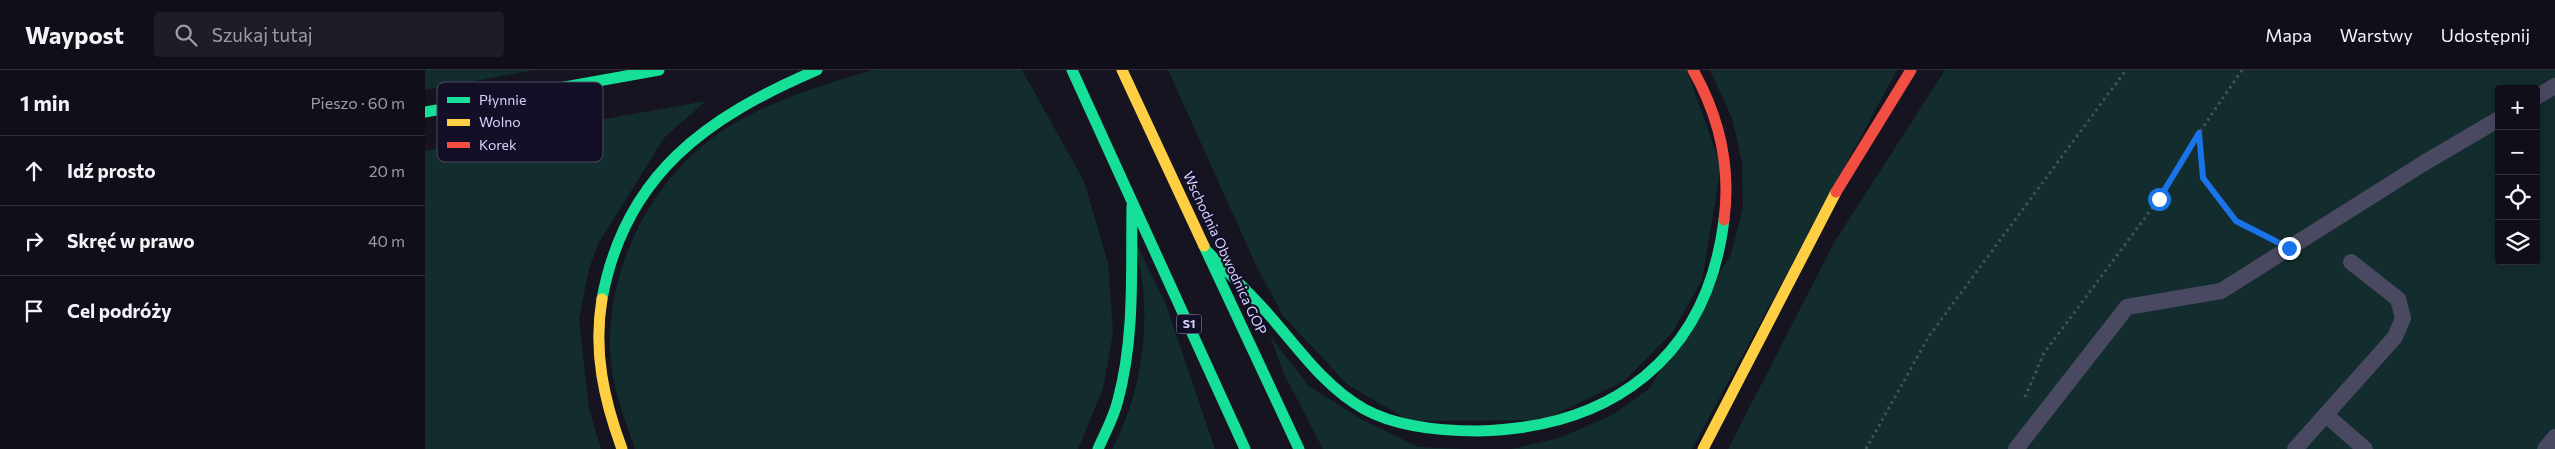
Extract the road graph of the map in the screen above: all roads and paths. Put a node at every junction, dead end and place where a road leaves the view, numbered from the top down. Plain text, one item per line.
1 (659, 70) edge
2 (817, 70) edge
3 (1072, 70) edge
4 (1122, 70) edge
5 (1693, 70) edge
6 (1911, 70) edge
7 (2126, 70) edge
8 (2242, 70) edge
9 (592, 82) edge
10 (2555, 86) edge
11 (2540, 95) edge
12 (2495, 121) edge
13 (2199, 133) junction
14 (1132, 200) junction
15 (2289, 248) junction
16 (1207, 251) junction
17 (2351, 262) dead end
18 (2021, 404) dead end
19 (2326, 415) junction
20 (2555, 437) edge
21 (622, 449) edge
22 (1098, 449) edge
23 (1245, 449) edge
24 (1299, 449) edge
25 (1703, 449) edge
26 (1866, 449) edge
27 (2016, 449) edge
28 (2295, 449) edge
29 (2365, 449) edge
30 (2545, 449) edge

1 - 9 highway
2 - 21 highway
3 - 14 highway, S1
4 - 16 highway, Wschodnia Obwodnica GOP
5 - 16 highway
6 - 25 highway
7 - 26 path
8 - 13 path
10 - 11 lane
12 - 15 lane
13 - 15 path
13 - 18 path
14 - 22 highway
14 - 23 highway, S1
15 - 27 lane
16 - 24 highway, Wschodnia Obwodnica GOP
17 - 19 lane
19 - 28 lane
19 - 29 lane
20 - 30 lane

